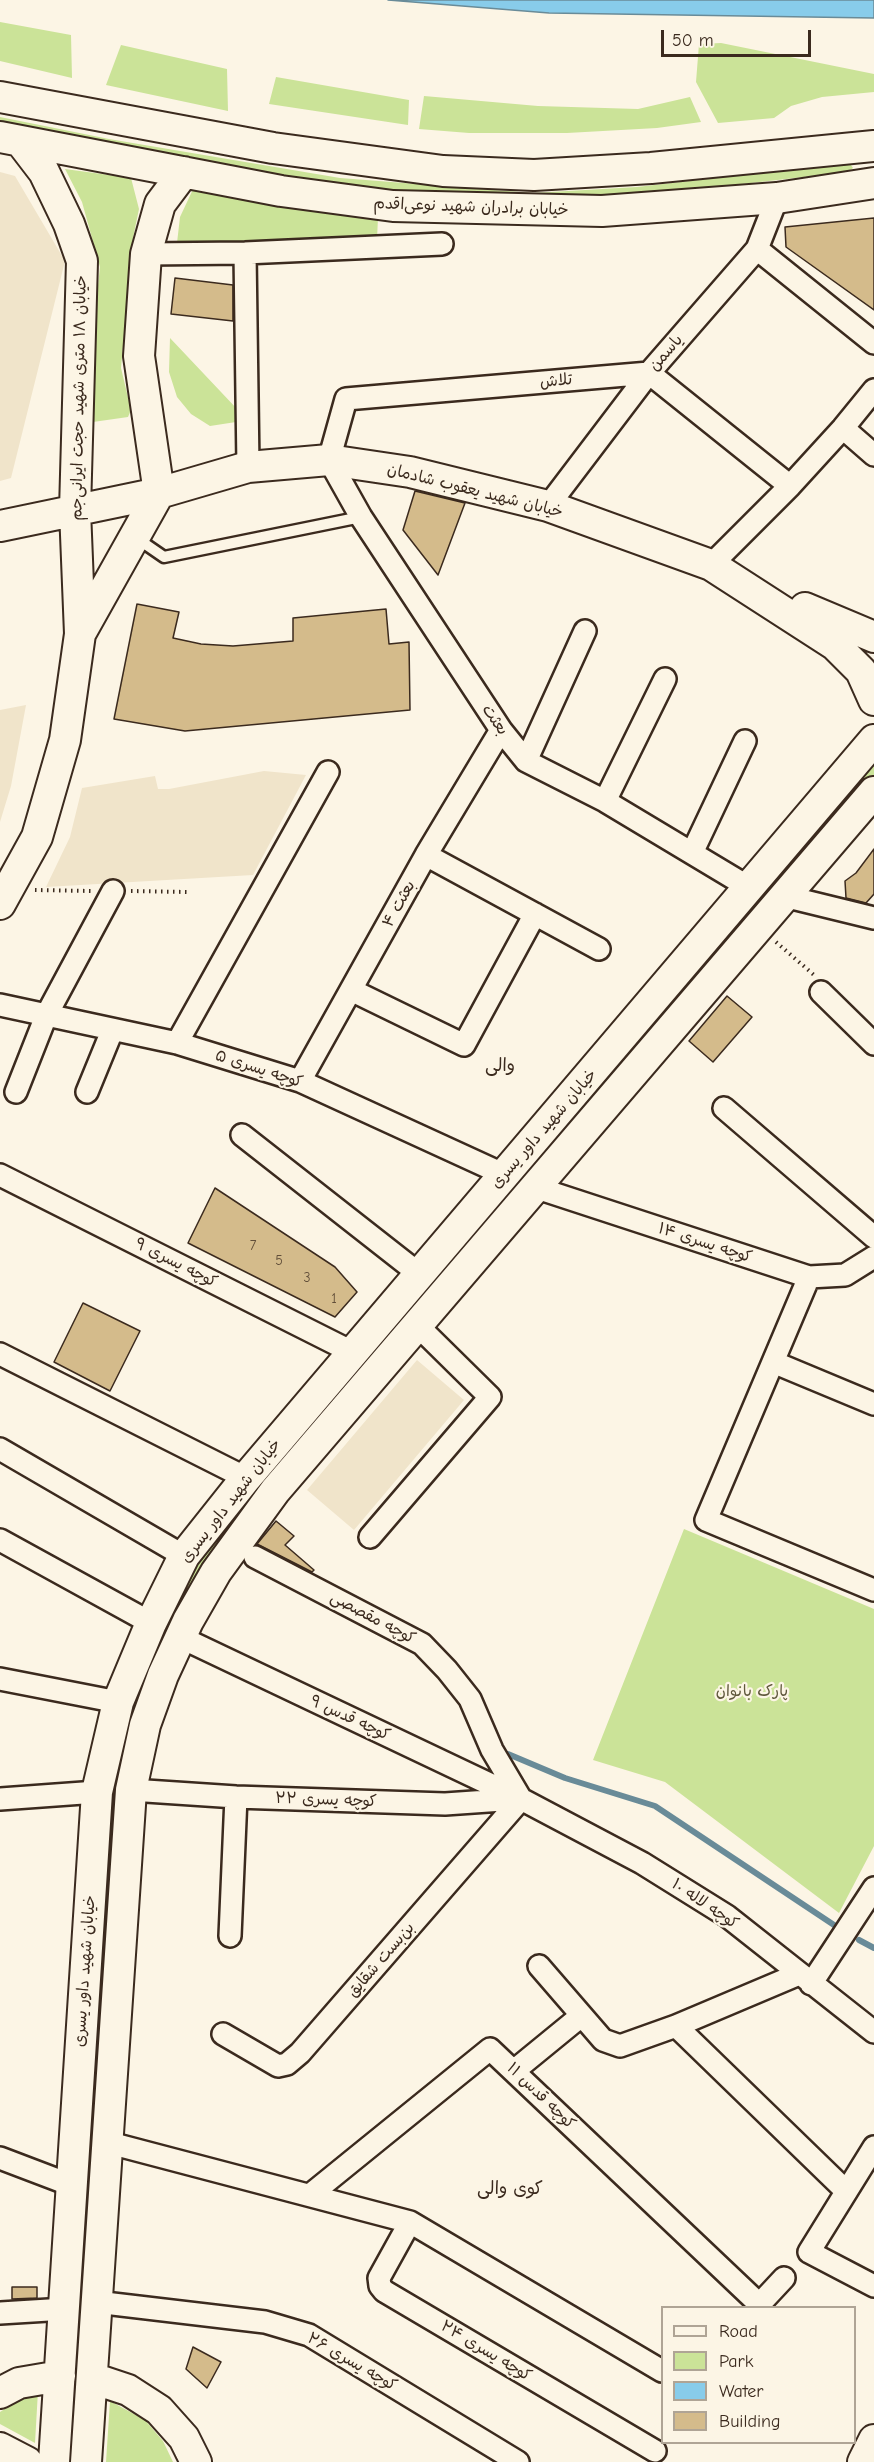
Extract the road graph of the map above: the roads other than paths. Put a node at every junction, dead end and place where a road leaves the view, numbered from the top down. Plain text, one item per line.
1 (0, 97) edge
2 (10, 140) edge
3 (871, 146) edge
4 (183, 172) junction
5 (873, 183) edge
6 (777, 198) junction
7 (442, 244) dead end
8 (757, 249) junction
9 (245, 253) junction
10 (146, 254) junction
11 (874, 343) edge
12 (649, 373) junction
13 (874, 390) edge
14 (843, 428) junction
15 (874, 455) edge
16 (329, 460) junction
17 (248, 467) junction
18 (790, 486) junction
19 (159, 493) junction
20 (548, 506) junction
21 (75, 510) junction
22 (361, 516) junction
23 (0, 526) edge
24 (135, 536) junction
25 (721, 571) junction
26 (585, 632) dead end
27 (80, 634) junction
28 (874, 637) edge
29 (665, 679) dead end
30 (874, 700) edge
31 (501, 730) junction
32 (874, 740) edge
33 (745, 741) dead end
34 (526, 761) junction
35 (328, 772) dead end
36 (874, 794) edge
37 (605, 801) junction
38 (692, 854) junction
39 (426, 855) junction
40 (750, 888) junction
41 (113, 891) dead end
42 (784, 896) junction
43 (0, 904) edge
44 (535, 914) junction
45 (874, 918) edge
46 (599, 949) dead end
47 (351, 990) junction
48 (821, 992) road end
49 (0, 1005) edge
50 (46, 1016) junction
51 (112, 1031) junction
52 (177, 1043) junction
53 (874, 1044) edge
54 (300, 1081) junction
55 (16, 1092) dead end
56 (87, 1092) dead end
57 (724, 1108) dead end
58 (242, 1135) dead end
59 (0, 1175) edge
60 (505, 1175) junction
61 (534, 1187) junction
62 (874, 1237) edge
63 (874, 1257) edge
64 (418, 1273) junction
65 (809, 1276) junction
66 (418, 1326) junction
67 (352, 1352) junction
68 (0, 1354) edge
69 (773, 1362) junction
70 (874, 1404) edge
71 (0, 1449) edge
72 (246, 1478) junction
73 (370, 1537) dead end
74 (0, 1540) edge
75 (184, 1556) junction
76 (255, 1557) dead end
77 (874, 1590) edge
78 (151, 1623) junction
79 (180, 1637) junction
80 (0, 1679) edge
81 (118, 1702) junction
82 (131, 1790) junction
83 (97, 1792) junction
84 (236, 1797) junction
85 (0, 1799) edge
86 (521, 1799) junction
87 (874, 1888) edge
88 (230, 1936) dead end
89 (539, 1966) dead end
90 (805, 1979) junction
91 (581, 2016) junction
92 (676, 2026) junction
93 (874, 2032) edge
94 (224, 2034) dead end
95 (515, 2070) junction
96 (106, 2142) junction
97 (874, 2147) edge
98 (0, 2158) edge
99 (71, 2185) junction
100 (845, 2190) junction
101 (310, 2194) junction
102 (410, 2222) junction
103 (784, 2278) dead end
104 (874, 2286) edge
105 (96, 2302) junction
106 (758, 2306) edge
107 (65, 2309) junction
108 (0, 2313) edge
109 (661, 2370) edge
110 (60, 2376) junction
111 (92, 2378) junction
112 (0, 2393) edge
113 (0, 2448) edge
114 (655, 2450) edge
115 (27, 2462) edge
116 (54, 2462) edge
117 (86, 2462) edge
118 (196, 2462) edge
119 (518, 2462) edge

1 - 3 main road, خیابان برادران شهید نوعی‌اقدم
2 - 4 main road, خیابان برادران شهید نوعی‌اقدم
2 - 21 main road, خیابان ۱۸ متری شهید حجت ایرانی‌جم
3 - 5 main road
4 - 6 main road, خیابان برادران شهید نوعی‌اقدم
4 - 10 main road
5 - 6 main road, خیابان برادران شهید نوعی‌اقدم
6 - 8 street, یاسمن
7 - 9 street
8 - 11 street
8 - 12 street, یاسمن
9 - 10 street
9 - 17 street
10 - 19 main road
12 - 16 street, تلاش
12 - 18 street
12 - 20 street, یاسمن
13 - 14 street
14 - 15 street
14 - 18 street
16 - 17 main road, خیابان شهید یعقوب شادمان
16 - 20 main road, خیابان شهید یعقوب شادمان
16 - 22 street, بعثت
17 - 19 main road, خیابان شهید یعقوب شادمان
18 - 25 street
19 - 21 main road, خیابان شهید یعقوب شادمان
19 - 24 main road, خیابان ۱۸ متری شهید حجت ایرانی‌جم
20 - 25 main road, خیابان شهید یعقوب شادمان
21 - 23 main road, خیابان شهید یعقوب شادمان
21 - 27 main road, خیابان ۱۸ متری شهید حجت ایرانی‌جم
22 - 24 lane
22 - 31 street, بعثت
24 - 27 main road, خیابان ۱۸ متری شهید حجت ایرانی‌جم
25 - 28 main road, خیابان شهید یعقوب شادمان
25 - 30 main road, خیابان شهید یعقوب شادمان
26 - 34 street
27 - 43 main road, خیابان ۱۸ متری شهید حجت ایرانی‌جم
29 - 37 street
31 - 34 street, بعثت
31 - 39 street, بعثت ۴
32 - 40 main road, خیابان شهید داور یسری
33 - 38 street
34 - 37 street, بعثت
35 - 52 street
36 - 42 main road, خیابان شهید داور یسری
37 - 38 street, بعثت
38 - 40 street, بعثت
39 - 44 street
39 - 47 street, بعثت ۴
40 - 60 main road, خیابان شهید داور یسری
41 - 50 street
42 - 45 street
42 - 61 main road, خیابان شهید داور یسری
44 - 46 street
44 - 47 street
47 - 54 street, بعثت ۴
48 - 53 street
49 - 50 street, کوچه یسری ۵
50 - 51 street, کوچه یسری ۵
50 - 55 street
51 - 52 street, کوچه یسری ۵
51 - 56 street
52 - 54 street, کوچه یسری ۵
54 - 60 street, کوچه یسری ۵
57 - 62 street
58 - 64 street
59 - 67 street, کوچه یسری ۹
60 - 61 main road
60 - 64 main road, خیابان شهید داور یسری
61 - 65 street, کوچه یسری ۱۴
61 - 66 main road, خیابان شهید داور یسری
63 - 65 street, کوچه یسری ۱۴
64 - 67 main road, خیابان شهید داور یسری
65 - 69 street
66 - 73 street
66 - 79 main road, خیابان شهید داور یسری
67 - 72 main road, خیابان شهید داور یسری
68 - 72 street
69 - 70 street
69 - 77 street
71 - 75 street
72 - 75 main road, خیابان شهید داور یسری
74 - 78 street
75 - 78 main road, خیابان شهید داور یسری
76 - 86 street, کوچه مقصصی
78 - 79 main road
78 - 81 main road, خیابان شهید داور یسری
79 - 82 main road, خیابان شهید داور یسری
79 - 86 street, کوچه قدس ۹
80 - 81 street
81 - 83 main road, خیابان شهید داور یسری
82 - 84 street, کوچه یسری ۲۲
82 - 96 main road, خیابان شهید داور یسری
83 - 85 street
83 - 99 main road, خیابان شهید داور یسری
84 - 86 street, کوچه یسری ۲۲
84 - 88 street
86 - 90 street, کوچه لاله ۱۰
86 - 94 street, بن‌بست شقایق
87 - 90 street
89 - 91 street
90 - 92 street
90 - 93 street, کوچه لاله ۱۰
91 - 92 street
91 - 95 street
92 - 100 street
95 - 101 street, کوچه قدس ۱۱
95 - 106 street, کوچه قدس ۱۱
96 - 101 street
96 - 105 main road, خیابان شهید داور یسری
97 - 100 street
98 - 99 street
99 - 107 main road, خیابان شهید داور یسری
100 - 104 street
101 - 102 street
102 - 109 street
102 - 114 street, کوچه یسری ۲۴
103 - 106 street
105 - 111 main road, خیابان شهید داور یسری
105 - 119 street, کوچه یسری ۲۶
107 - 108 street
107 - 110 main road, خیابان شهید داور یسری
110 - 112 main road
110 - 116 main road, خیابان شهید داور یسری
111 - 117 main road, خیابان شهید داور یسری
111 - 118 main road
113 - 115 main road

